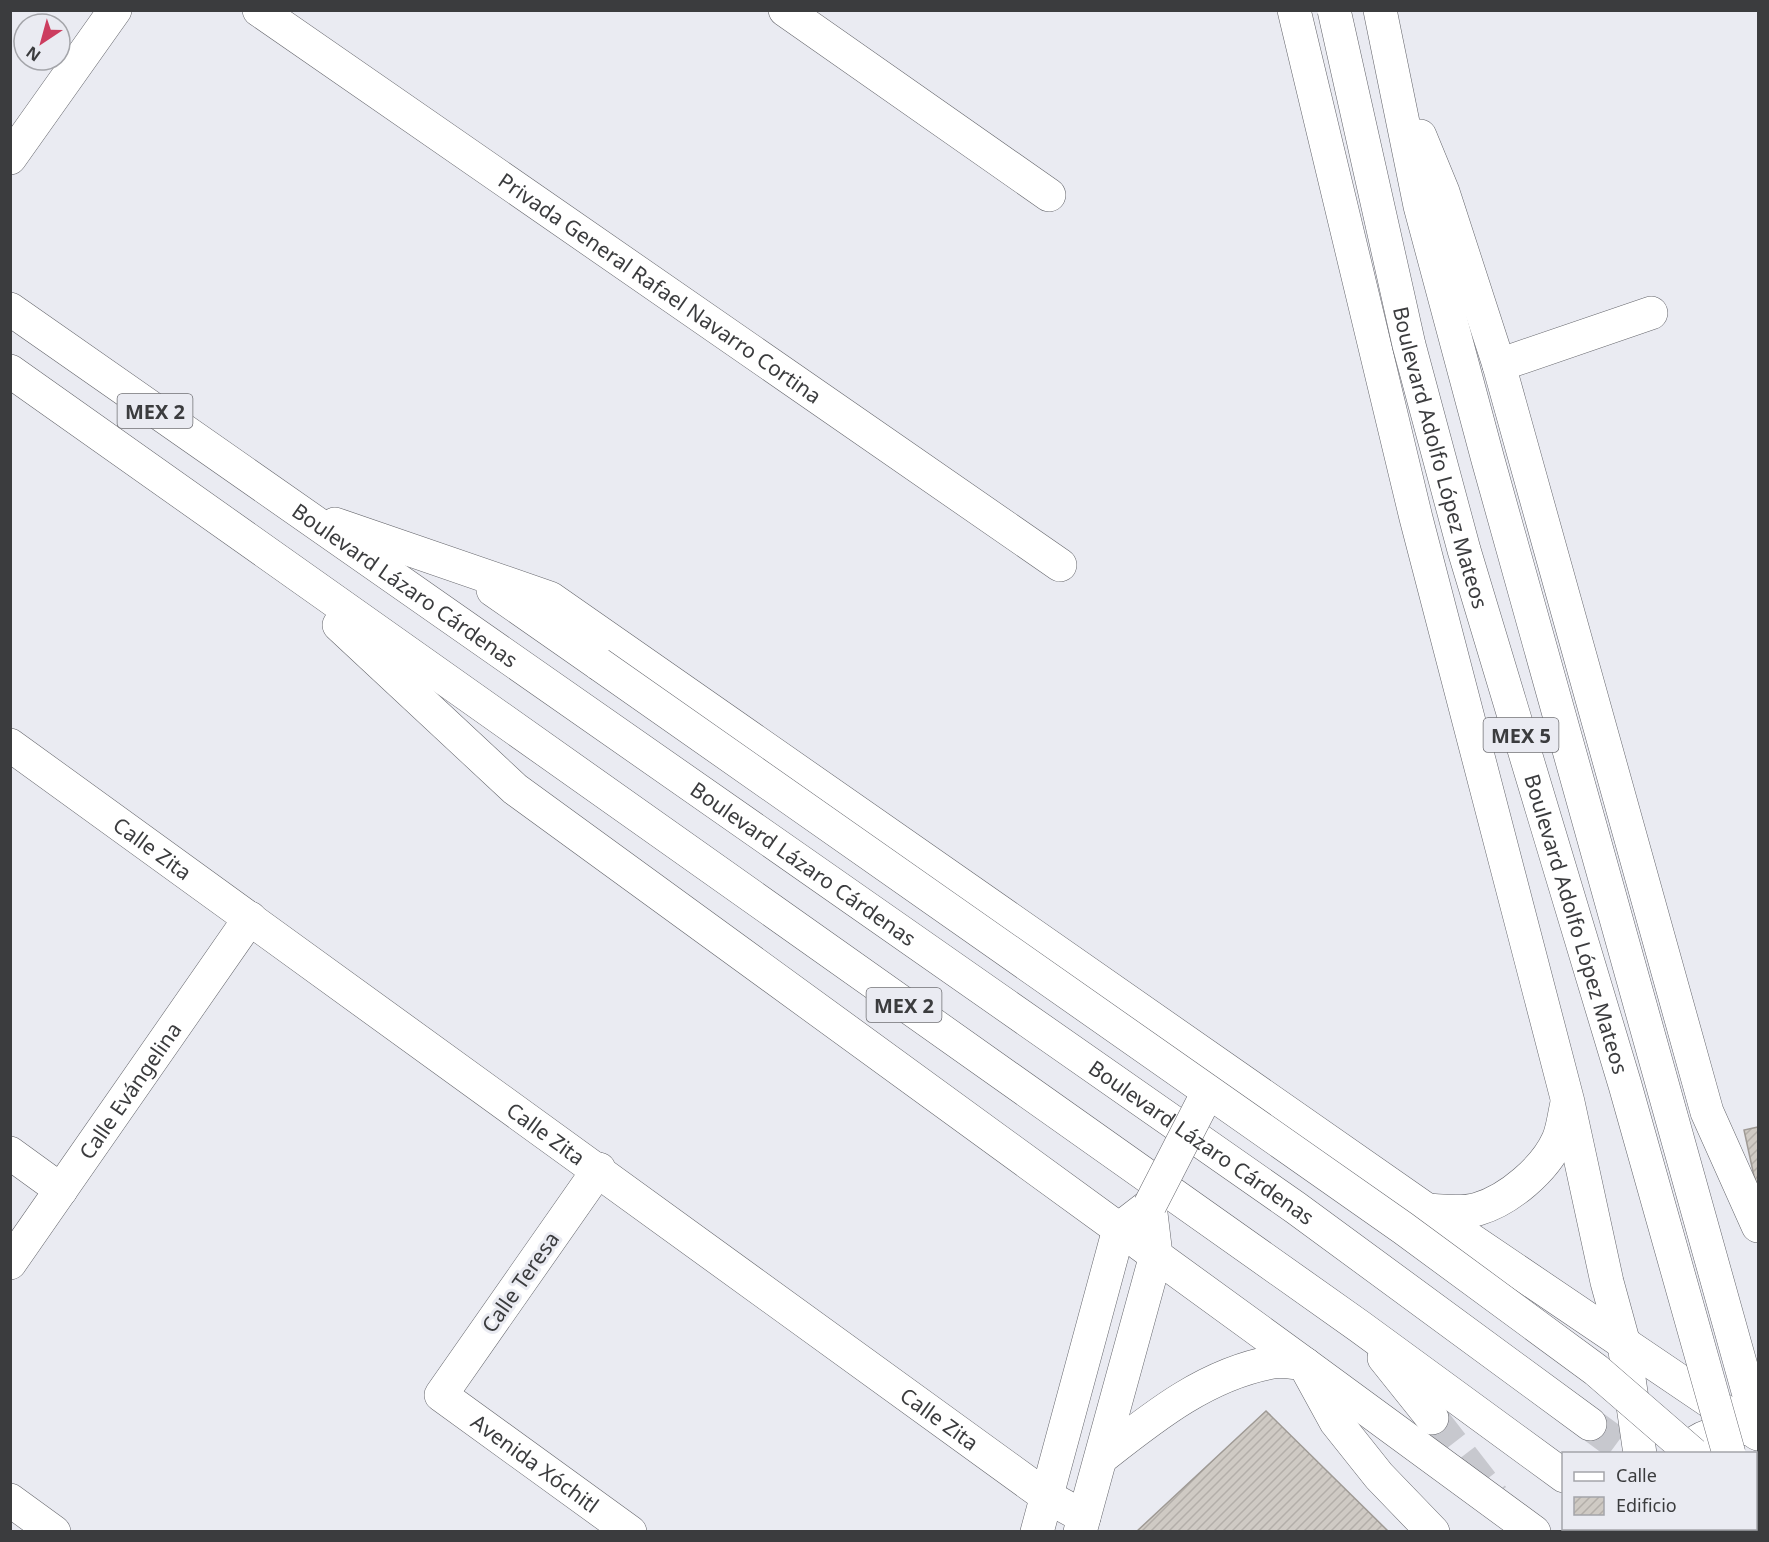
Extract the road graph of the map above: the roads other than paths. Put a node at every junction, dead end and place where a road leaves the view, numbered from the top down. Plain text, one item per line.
1 (115, 10) edge
2 (259, 10) edge
3 (785, 10) edge
4 (1294, 10) edge
5 (1334, 10) edge
6 (1380, 10) edge
7 (1391, 74) junction
8 (10, 158) edge
9 (1049, 195) dead end
10 (10, 309) edge
11 (1651, 313) dead end
12 (1499, 365) junction
13 (10, 371) edge
14 (299, 512) junction
15 (243, 536) junction
16 (1060, 565) dead end
17 (464, 570) junction
18 (10, 745) edge
19 (250, 918) junction
20 (1215, 1079) junction
21 (1568, 1102) junction
22 (10, 1153) edge
23 (599, 1170) junction
24 (61, 1190) junction
25 (1150, 1205) junction
26 (1427, 1210) junction
27 (1758, 1226) edge
28 (1119, 1229) junction
29 (1156, 1255) junction
30 (10, 1263) edge
31 (1359, 1326) junction
32 (1624, 1344) junction
33 (1305, 1364) junction
34 (441, 1395) joint
35 (1432, 1418) tunnel mouth
36 (1590, 1424) tunnel mouth
37 (1748, 1436) edge
38 (1640, 1452) edge
39 (1684, 1452) edge
40 (1691, 1452) edge
41 (1101, 1458) junction
42 (1562, 1475) edge
43 (1046, 1496) junction
44 (10, 1500) edge
45 (1082, 1524) edge
46 (54, 1532) edge
47 (630, 1532) edge
48 (1037, 1532) edge
49 (1433, 1532) edge
50 (1534, 1532) edge

1 - 8 main road
2 - 16 main road, Privada General Rafael Navarro Cortina
3 - 9 main road
4 - 21 main road
5 - 37 main road, Boulevard Adolfo López Mateos / MEX 5, bridge
6 - 7 main road, Boulevard Adolfo López Mateos / MEX 5
7 - 12 main road
7 - 37 main road, Boulevard Adolfo López Mateos / MEX 5
10 - 14 main road, Boulevard Lázaro Cárdenas / MEX 2
11 - 12 main road
12 - 27 main road
13 - 15 main road, MEX 2
14 - 17 main road
14 - 36 main road, Boulevard Lázaro Cárdenas / MEX 2
15 - 28 main road
15 - 31 main road, MEX 2
17 - 20 main road
17 - 40 main road, bridge
18 - 19 main road, Calle Zita
19 - 23 main road, Calle Zita
19 - 24 main road, Calle Evángelina
20 - 25 main road, bridge
20 - 26 main road
21 - 26 main road
21 - 32 main road
22 - 24 main road
23 - 34 main road, Calle Teresa
23 - 43 main road, Calle Zita
24 - 30 main road, Calle Evángelina
25 - 28 main road
25 - 29 main road
26 - 32 main road
28 - 29 main road
28 - 43 main road
29 - 33 main road
29 - 41 main road
31 - 35 main road
31 - 42 main road, MEX 2
32 - 37 main road
32 - 38 main road
33 - 41 main road
33 - 49 main road
33 - 50 main road
34 - 47 main road, Avenida Xóchitl
37 - 39 main road
41 - 45 main road
43 - 45 main road, Calle Zita
43 - 48 main road
44 - 46 main road

